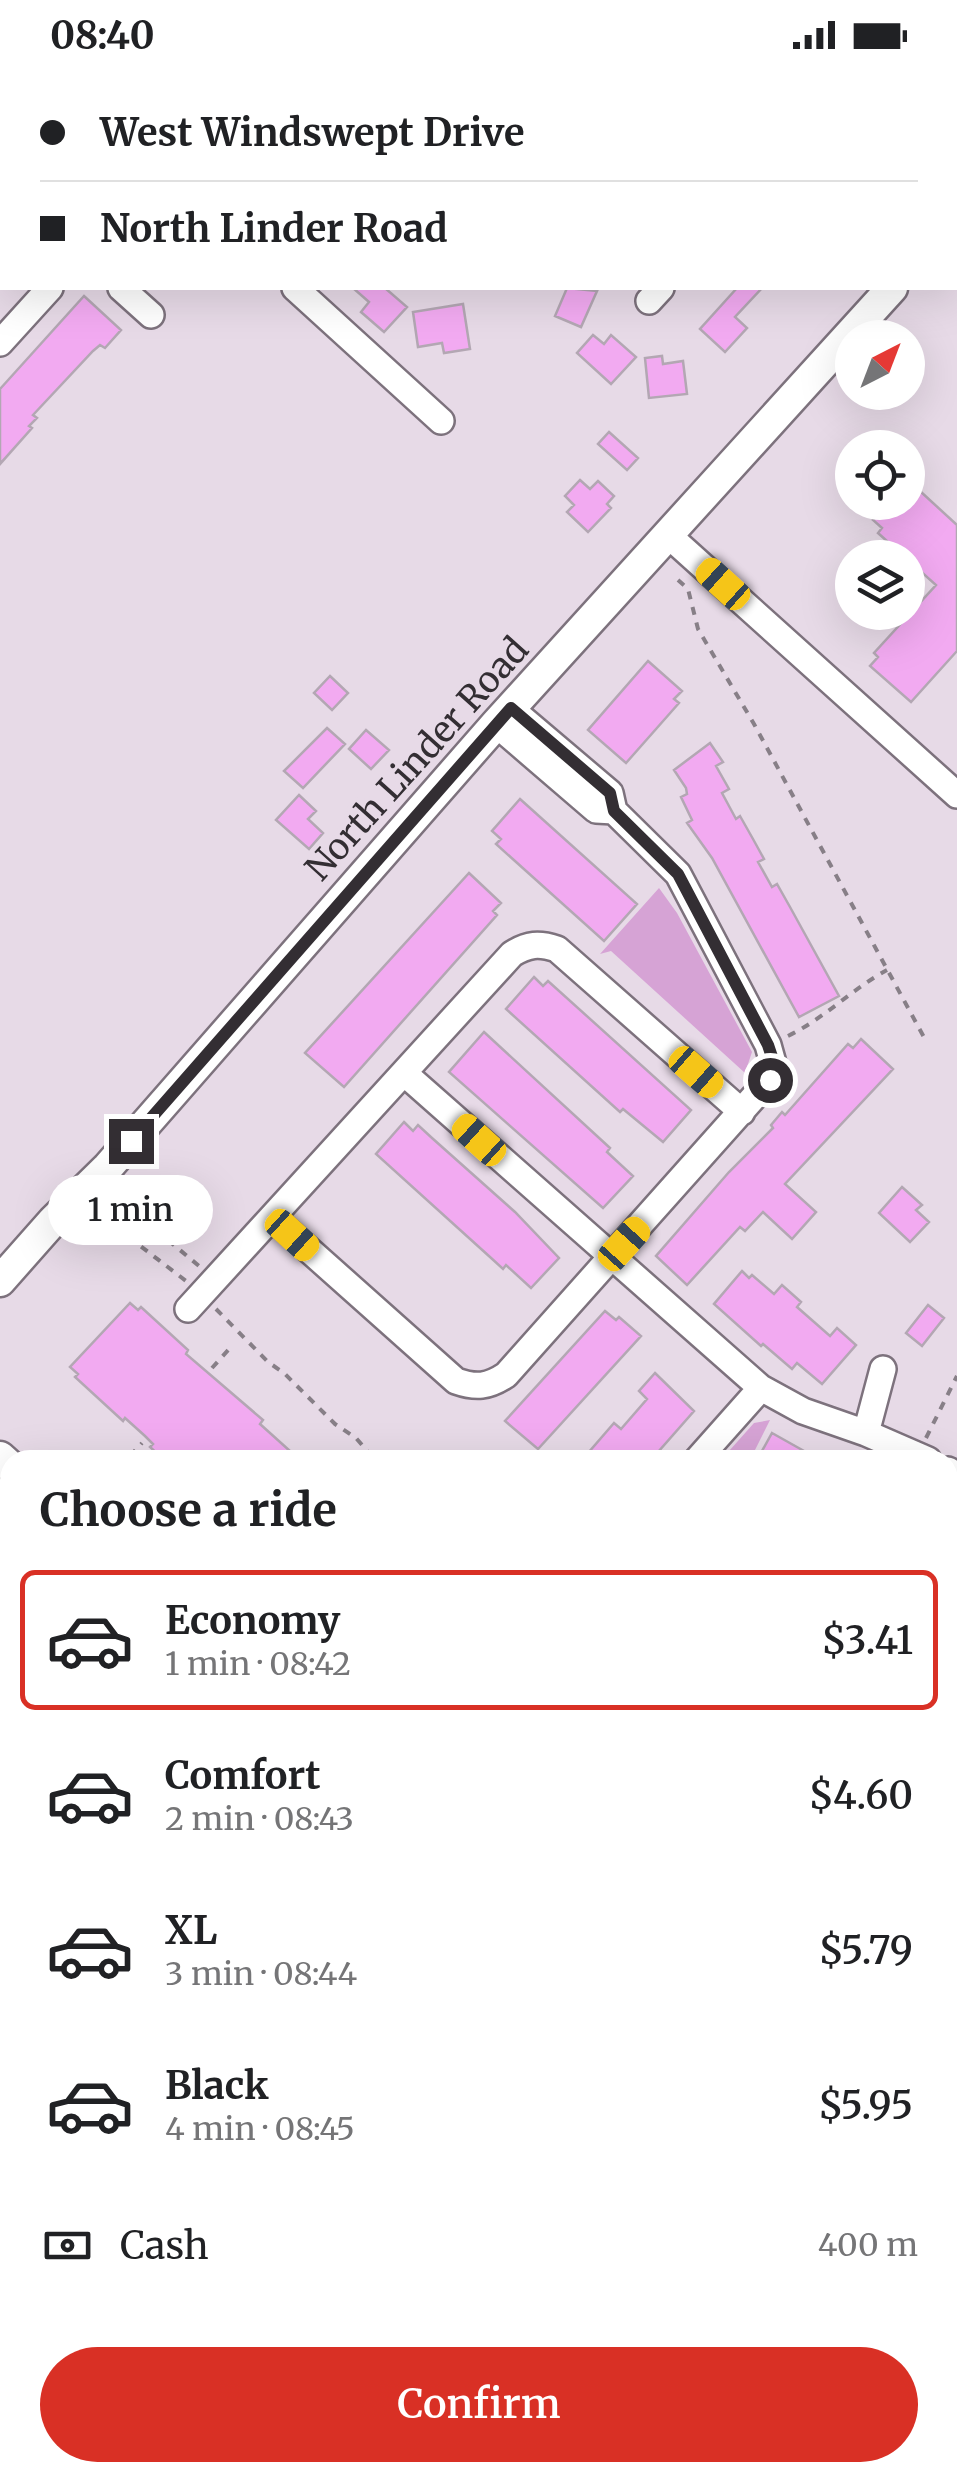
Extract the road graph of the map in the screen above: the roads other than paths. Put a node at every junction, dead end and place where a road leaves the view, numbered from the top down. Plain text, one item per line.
1 (48, 290) edge
2 (123, 290) edge
3 (296, 290) edge
4 (890, 290) edge
5 (151, 316) dead end
6 (0, 342) edge
7 (441, 421) dead end
8 (668, 536) junction
9 (503, 716) junction
10 (957, 795) edge
11 (404, 1073) junction
12 (742, 1112) junction
13 (272, 1217) junction
14 (611, 1258) junction
15 (0, 1281) edge
16 (188, 1308) dead end
17 (883, 1369) dead end
18 (761, 1388) junction
19 (866, 1432) junction
20 (706, 1450) edge
21 (907, 1450) edge

1 - 6 street
2 - 5 street
3 - 7 street
4 - 8 main road, North Linder Road
8 - 9 main road, North Linder Road
8 - 10 street
9 - 12 street
9 - 15 main road, North Linder Road
11 - 12 street
11 - 13 street
11 - 14 street
12 - 14 street
13 - 14 street
13 - 16 street
14 - 18 street
17 - 19 street
18 - 19 street
18 - 20 street
19 - 21 street

